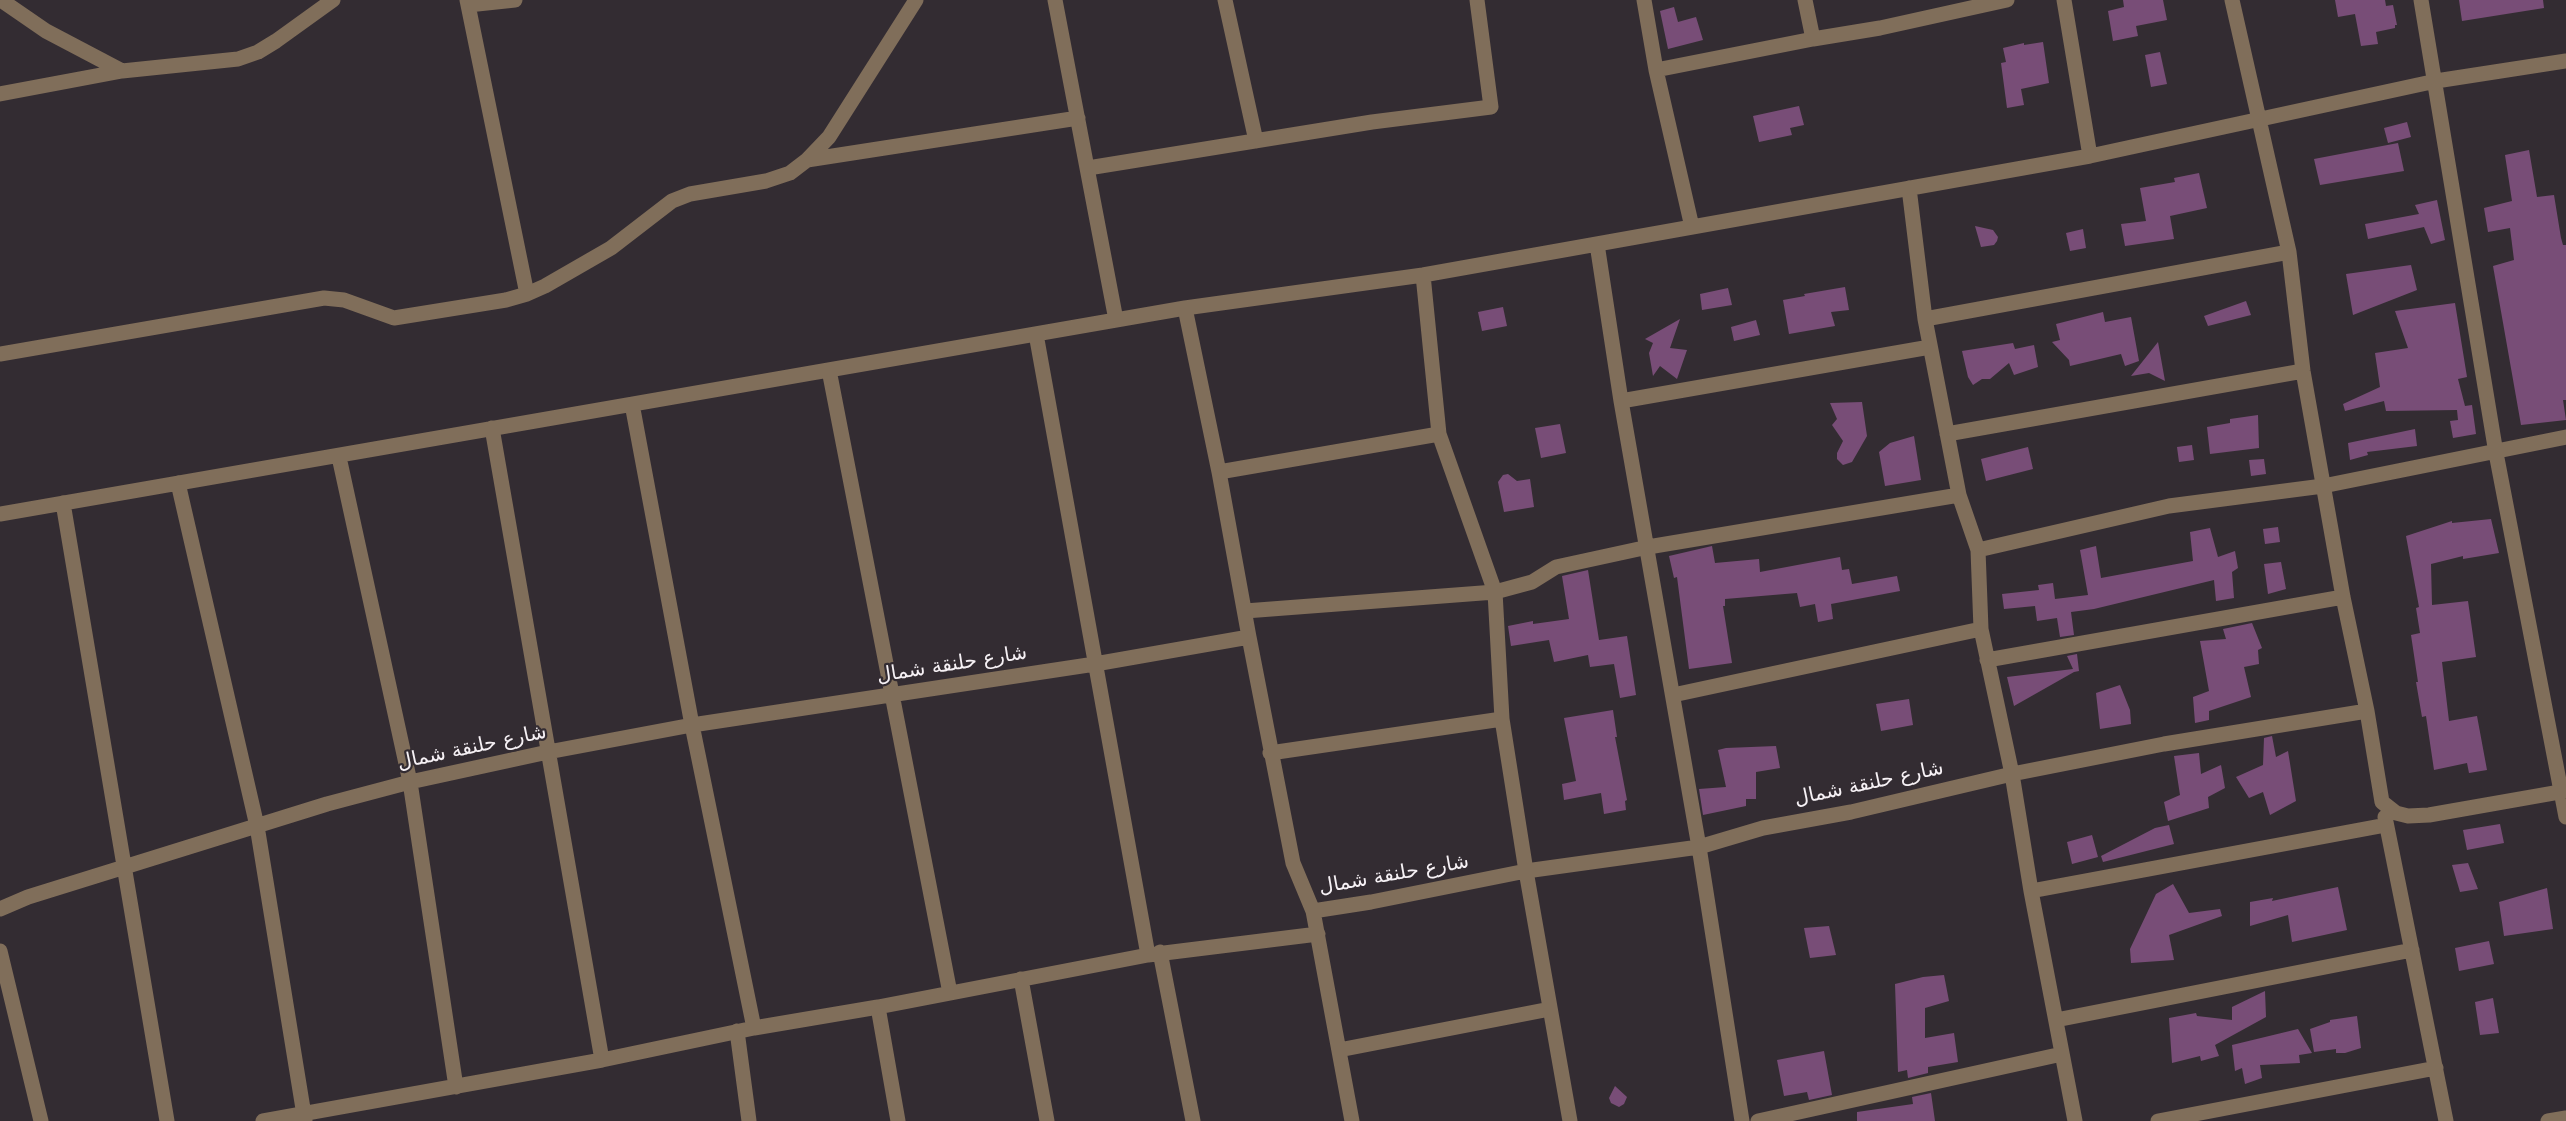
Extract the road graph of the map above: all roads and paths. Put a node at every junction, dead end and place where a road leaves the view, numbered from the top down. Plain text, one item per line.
1 (1, 0) edge
2 (333, 0) edge
3 (515, 0) edge
4 (916, 0) edge
5 (1055, 0) edge
6 (1225, 0) edge
7 (1477, 0) edge
8 (1644, 0) edge
9 (1805, 0) edge
10 (2007, 0) edge
11 (2064, 0) edge
12 (2232, 0) edge
13 (2421, 0) edge
14 (468, 3) edge
15 (1946, 7) edge
16 (1813, 39) junction
17 (2566, 61) edge
18 (1656, 70) junction
19 (122, 71) junction
20 (2436, 81) junction
21 (0, 94) edge
22 (1078, 118) junction
23 (2258, 120) junction
24 (1256, 141) junction
25 (2090, 156) junction
26 (807, 160) junction
27 (1088, 168) junction
28 (1909, 188) junction
29 (1692, 227) junction
30 (1597, 244) junction
31 (2289, 252) junction
32 (1423, 275) junction
33 (527, 294) junction
34 (1185, 308) junction
35 (1925, 319) junction
36 (1116, 320) junction
37 (1036, 334) junction
38 (1930, 347) junction
39 (0, 354) edge
40 (829, 370) junction
41 (2303, 370) junction
42 (1621, 401) junction
43 (632, 404) junction
44 (492, 428) junction
45 (1439, 434) junction
46 (1947, 434) junction
47 (2566, 437) edge
48 (2496, 453) junction
49 (339, 457) junction
50 (1220, 472) junction
51 (178, 483) junction
52 (2323, 486) junction
53 (1959, 495) junction
54 (63, 503) junction
55 (0, 514) edge
56 (1648, 547) junction
57 (1978, 549) junction
58 (1495, 592) junction
59 (2343, 597) junction
60 (1245, 610) junction
61 (1981, 629) junction
62 (1249, 637) junction
63 (1987, 660) junction
64 (1095, 664) junction
65 (1673, 695) junction
66 (892, 696) junction
67 (2367, 711) junction
68 (1502, 719) junction
69 (692, 725) junction
70 (548, 752) junction
71 (1270, 753) junction
72 (2012, 774) junction
73 (410, 782) junction
74 (2563, 791) edge
75 (2382, 802) junction
76 (2566, 817) edge
77 (2386, 825) junction
78 (257, 826) junction
79 (1699, 847) junction
80 (124, 867) junction
81 (1526, 871) junction
82 (2031, 891) junction
83 (0, 909) edge
84 (1313, 911) junction
85 (1318, 934) junction
86 (2412, 950) junction
87 (0, 951) edge
88 (1154, 953) junction
89 (1021, 979) junction
90 (950, 993) junction
91 (878, 1007) junction
92 (1550, 1009) junction
93 (2056, 1020) junction
94 (754, 1028) junction
95 (737, 1031) junction
96 (1339, 1050) junction
97 (2062, 1054) junction
98 (602, 1060) junction
99 (2436, 1068) junction
100 (456, 1087) junction
101 (305, 1117) edge
102 (2566, 1118) edge
103 (41, 1121) edge
104 (167, 1121) edge
105 (263, 1121) edge
106 (749, 1121) edge
107 (898, 1121) edge
108 (1047, 1121) edge
109 (1193, 1121) edge
110 (1352, 1121) edge
111 (1570, 1121) edge
112 (1742, 1121) edge
113 (1758, 1121) edge
114 (2075, 1121) edge
115 (2158, 1121) edge
116 (2446, 1121) edge
117 (2548, 1121) edge

1 - 19 street
2 - 19 street
3 - 14 street
4 - 26 street
5 - 22 street
6 - 24 street
7 - 24 street
8 - 18 street
9 - 16 street
10 - 15 street
11 - 25 street
12 - 23 street
13 - 20 street
14 - 33 street
15 - 16 street
16 - 18 street
17 - 20 street
18 - 29 street
19 - 21 street
20 - 23 street
20 - 48 street
22 - 26 street
22 - 27 street
23 - 25 street
23 - 31 street
24 - 27 street
25 - 28 street
26 - 33 street
27 - 36 street
28 - 29 street
28 - 35 street
29 - 30 street
30 - 32 street
30 - 42 street
31 - 35 street
31 - 41 street
32 - 34 street
32 - 45 street
33 - 39 street
34 - 36 street
34 - 50 street
35 - 38 street
36 - 37 street
37 - 40 street
37 - 64 street
38 - 42 street
38 - 46 street
40 - 43 street
40 - 66 street
41 - 46 street
41 - 52 street
42 - 56 street
43 - 44 street
43 - 69 street
44 - 49 street
44 - 70 street
45 - 50 street
45 - 58 street
46 - 53 street
47 - 48 street
48 - 52 street
48 - 74 street
49 - 51 street
49 - 73 street
50 - 60 street
51 - 54 street
51 - 78 street
52 - 57 street
52 - 59 street
53 - 56 street
53 - 57 street
54 - 55 street
54 - 80 street
56 - 58 street
56 - 65 street
57 - 61 street
58 - 60 street
58 - 68 street
59 - 63 street
59 - 67 street
60 - 62 street
61 - 63 street
61 - 65 street
62 - 64 street, شارع حلنقة شمال
62 - 71 street, شارع حلنقة شمال
63 - 72 street
64 - 66 street, شارع حلنقة شمال
64 - 88 street
65 - 79 street
66 - 69 street, شارع حلنقة شمال
66 - 90 street
67 - 72 street, شارع حلنقة شمال
67 - 75 street
68 - 71 street
68 - 81 street
69 - 70 street, شارع حلنقة شمال
69 - 94 street
70 - 73 street, شارع حلنقة شمال
70 - 98 street
71 - 84 street, شارع حلنقة شمال
72 - 79 street, شارع حلنقة شمال
72 - 82 street
73 - 78 street, شارع حلنقة شمال
73 - 100 street
74 - 75 street
74 - 76 street
75 - 77 street
77 - 82 street
77 - 86 street
78 - 80 street, شارع حلنقة شمال
78 - 101 street
79 - 81 street, شارع حلنقة شمال
79 - 112 street
80 - 83 street, شارع حلنقة شمال
80 - 104 street
81 - 84 street, شارع حلنقة شمال
81 - 92 street
82 - 93 street
84 - 85 street
85 - 88 street
85 - 96 street
86 - 93 street
86 - 99 street
87 - 103 street
88 - 89 street
88 - 109 street
89 - 90 street
89 - 108 street
90 - 91 street
91 - 94 street
91 - 107 street
92 - 96 street
92 - 111 street
93 - 97 street
94 - 95 street
95 - 98 street
95 - 106 street
96 - 110 street
97 - 113 street
97 - 114 street
98 - 100 street
99 - 115 street
99 - 116 street
100 - 101 street
101 - 105 street
102 - 117 street

